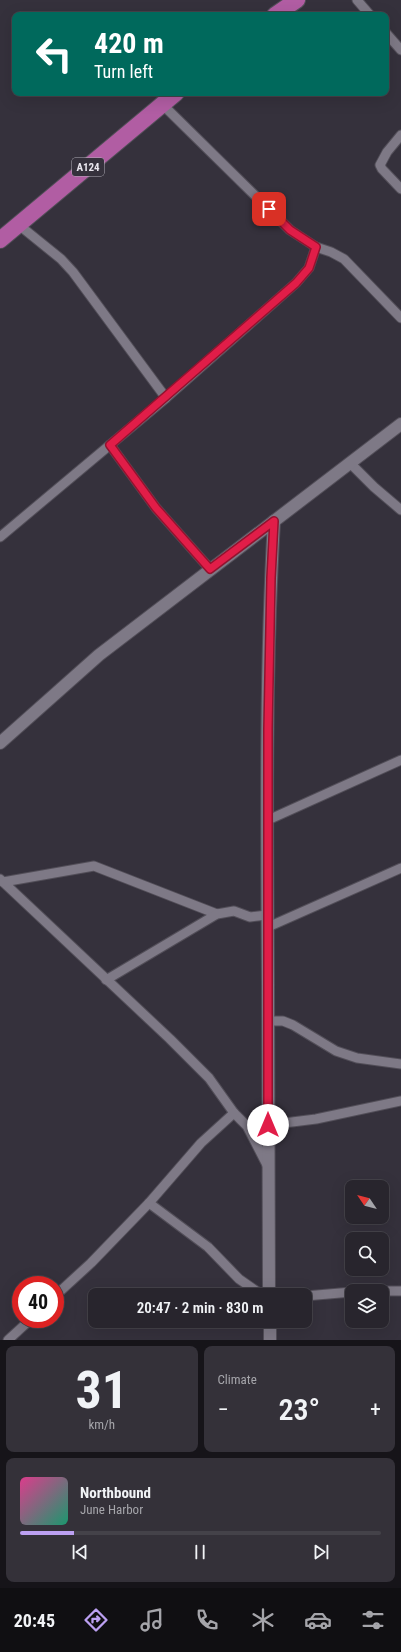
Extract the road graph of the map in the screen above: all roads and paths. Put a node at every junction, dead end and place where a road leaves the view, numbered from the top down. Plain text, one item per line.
1 (297, 0) edge
2 (357, 0) edge
3 (279, 12) edge
4 (367, 12) edge
5 (389, 36) edge
6 (401, 50) edge
7 (173, 96) edge
8 (163, 105) junction
9 (401, 135) edge
10 (401, 189) edge
11 (19, 224) junction
12 (0, 240) edge
13 (316, 247) junction
14 (401, 318) edge
15 (166, 398) junction
16 (401, 424) edge
17 (110, 445) junction
18 (351, 464) junction
19 (401, 510) edge
20 (274, 521) junction
21 (0, 538) edge
22 (210, 569) junction
23 (0, 743) edge
24 (401, 760) edge
25 (268, 820) junction
26 (401, 868) edge
27 (1, 880) edge
28 (217, 914) junction
29 (267, 915) junction
30 (268, 928) junction
31 (106, 980) junction
32 (268, 1021) junction
33 (401, 1064) edge
34 (401, 1101) edge
35 (234, 1113) junction
36 (268, 1125) junction
37 (267, 1165) junction
38 (149, 1203) junction
39 (64, 1288) edge
40 (252, 1288) edge
41 (269, 1288) edge
42 (401, 1291) edge
43 (389, 1292) edge
44 (345, 1293) edge
45 (312, 1295) edge
46 (21, 1328) edge
47 (270, 1328) edge
48 (8, 1340) edge
49 (270, 1340) edge

1 - 3 highway
2 - 4 street
5 - 6 street
7 - 8 highway, A124
8 - 11 highway, A124
8 - 13 street
9 - 10 street
11 - 12 highway, A124
11 - 15 street
13 - 14 street
13 - 15 street
15 - 17 street
16 - 18 street
17 - 21 street
17 - 22 street
18 - 19 street
18 - 20 street
20 - 22 street
20 - 25 street
22 - 23 street
24 - 25 street
25 - 29 street
26 - 30 street
27 - 28 street
27 - 31 street
28 - 29 street
28 - 31 street
29 - 30 street
30 - 32 street
31 - 35 street
32 - 33 street
32 - 36 street
34 - 36 street
35 - 37 street
35 - 38 street
36 - 37 street
37 - 41 street
38 - 39 street
38 - 40 street
42 - 43 street
44 - 45 street
46 - 48 street
47 - 49 street

